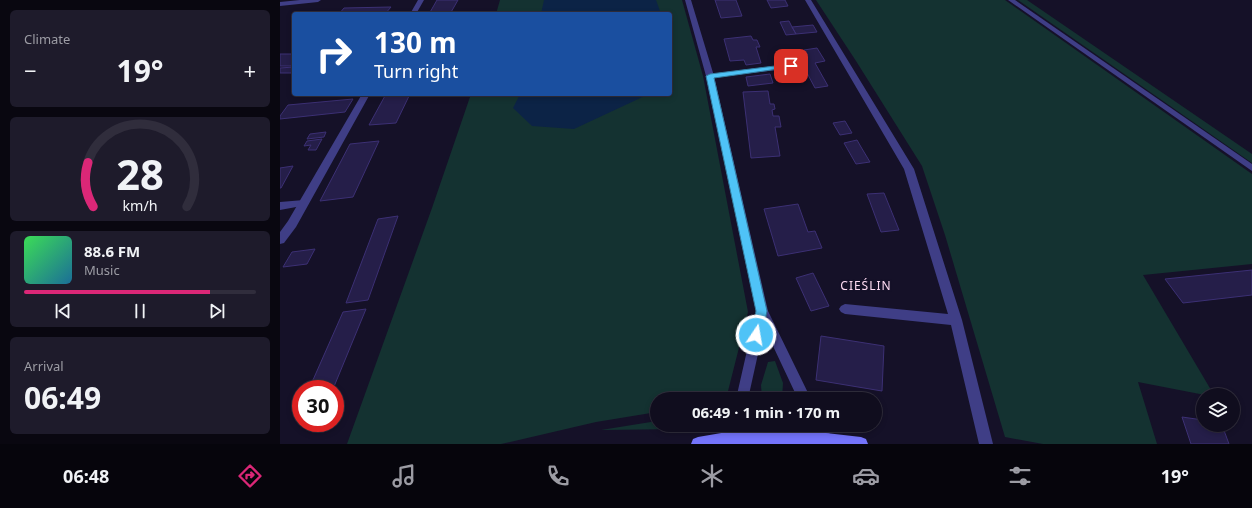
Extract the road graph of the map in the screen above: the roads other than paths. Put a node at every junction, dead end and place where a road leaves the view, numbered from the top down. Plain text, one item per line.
1 (318, 0) edge
2 (421, 0) edge
3 (688, 0) edge
4 (808, 0) edge
5 (1012, 0) edge
6 (280, 4) edge
7 (414, 12) edge
8 (791, 66) dead end
9 (710, 76) junction
10 (365, 96) edge
11 (1252, 168) edge
12 (304, 203) junction
13 (280, 206) edge
14 (280, 240) edge
15 (845, 309) dead end
16 (762, 311) junction
17 (956, 320) junction
18 (744, 392) edge
19 (802, 392) edge
20 (735, 432) edge
21 (822, 432) edge
22 (734, 438) junction
23 (826, 440) junction
24 (698, 444) edge
25 (861, 444) edge
26 (986, 444) edge

1 - 6 street
2 - 7 street
3 - 9 street
4 - 17 street
5 - 11 street
8 - 9 street
9 - 16 street
10 - 12 street
12 - 13 street
12 - 14 street
15 - 17 street
16 - 18 street
16 - 19 street
17 - 26 street
20 - 22 street
21 - 23 street
22 - 23 main road
22 - 24 main road
23 - 25 main road

